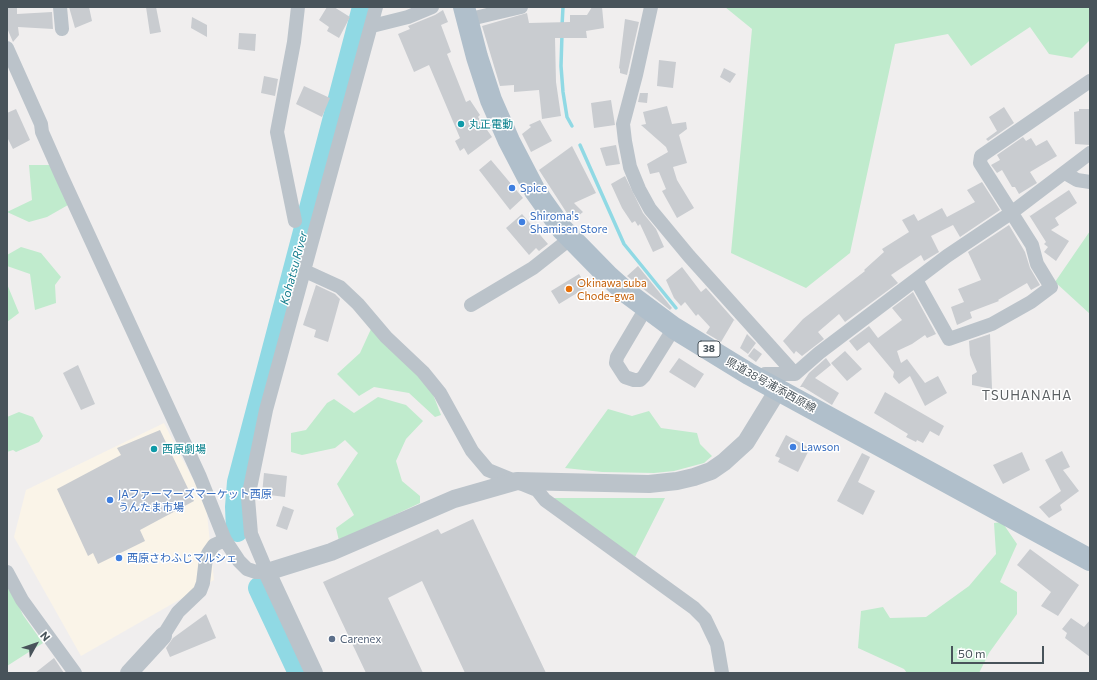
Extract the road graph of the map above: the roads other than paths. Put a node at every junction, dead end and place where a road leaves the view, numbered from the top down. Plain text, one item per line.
1 (60, 7) edge
2 (298, 7) edge
3 (376, 7) edge
4 (432, 7) edge
5 (651, 7) edge
6 (514, 8) edge
7 (465, 13) edge
8 (372, 26) junction
9 (62, 29) dead end
10 (7, 48) edge
11 (11, 68) edge
12 (1087, 89) edge
13 (1090, 153) edge
14 (1065, 173) junction
15 (1090, 182) edge
16 (1011, 213) junction
17 (295, 221) dead end
18 (571, 238) junction
19 (305, 271) junction
20 (916, 280) junction
21 (471, 305) dead end
22 (646, 308) junction
23 (674, 328) junction
24 (795, 374) junction
25 (778, 390) junction
26 (517, 481) junction
27 (225, 507) dead end
28 (218, 520) junction
29 (225, 540) junction
30 (1090, 560) edge
31 (7, 572) edge
32 (267, 572) junction
33 (162, 636) joint
34 (74, 673) edge
35 (129, 673) edge
36 (314, 673) edge
37 (722, 673) edge

1 - 9 street
2 - 17 street
3 - 8 street
4 - 8 street
5 - 24 street
6 - 7 street
7 - 18 main road, 県道38号浦添西原線 / 38
8 - 19 street
10 - 11 street
11 - 28 street
12 - 16 street
13 - 14 street
14 - 15 street
14 - 16 street
16 - 20 street
16 - 20 street
18 - 21 street
18 - 22 main road, 県道38号浦添西原線 / 38
19 - 26 street
19 - 32 street
20 - 24 street
22 - 23 main road, 県道38号浦添西原線 / 38
22 - 23 street
23 - 25 main road, 県道38号浦添西原線 / 38
24 - 25 street
25 - 26 street
25 - 30 main road, 県道38号浦添西原線 / 38
26 - 32 street
26 - 37 street
27 - 28 street
28 - 29 street
29 - 32 street
29 - 33 street
31 - 34 street
32 - 36 street
33 - 35 street

